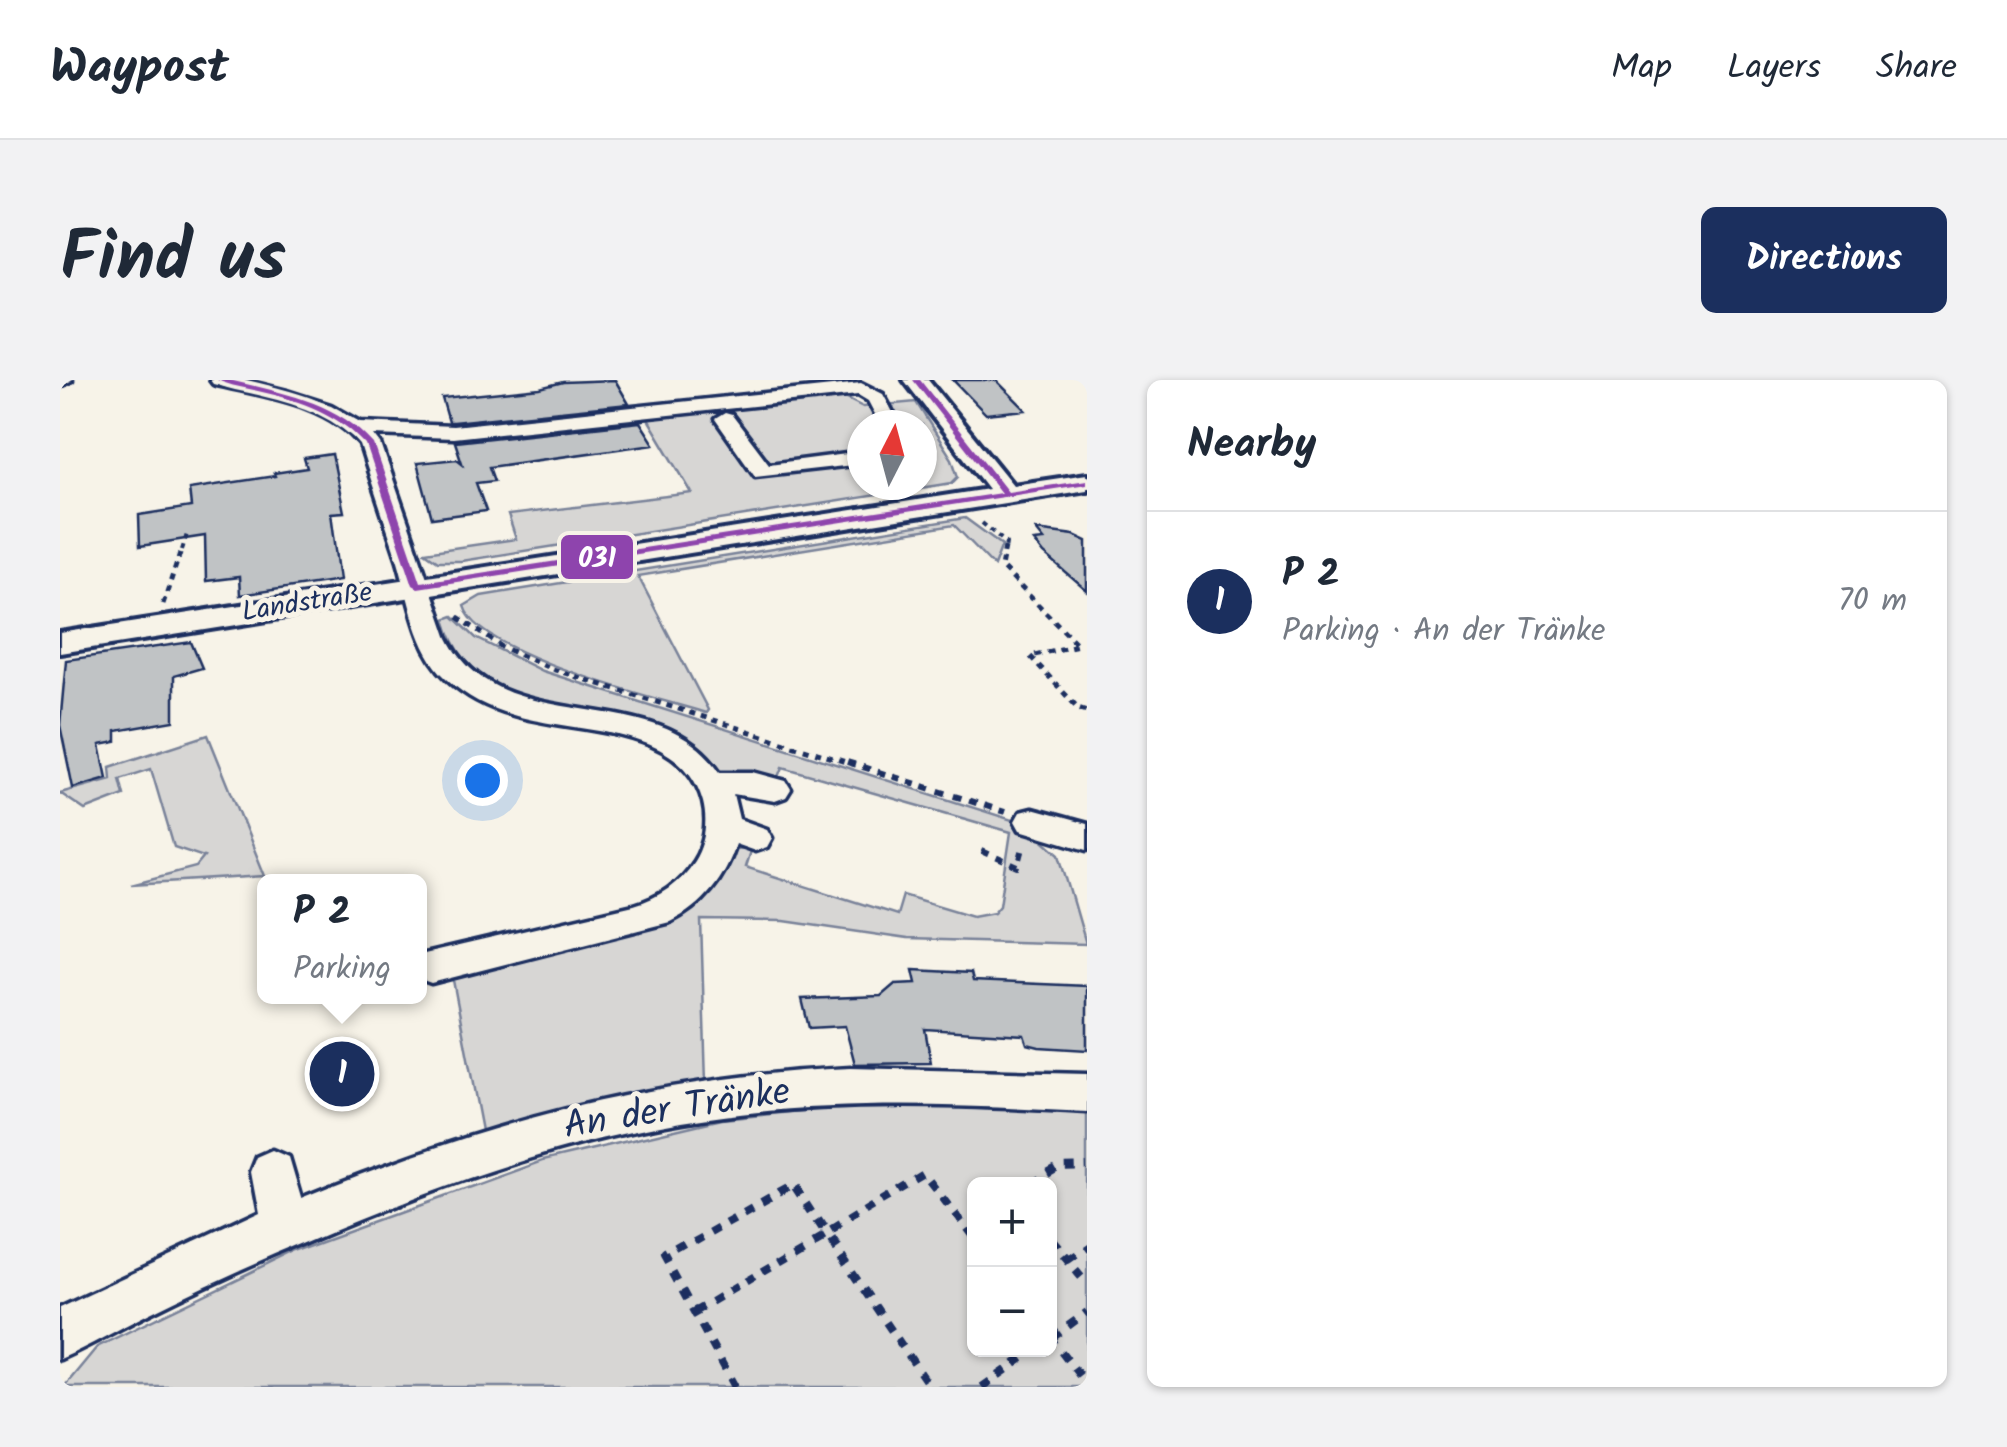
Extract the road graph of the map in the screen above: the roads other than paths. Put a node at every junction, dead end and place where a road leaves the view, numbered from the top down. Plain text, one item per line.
1 (220, 380) edge
2 (280, 380) edge
3 (916, 380) edge
4 (258, 390) junction
5 (692, 407) junction
6 (882, 410) edge
7 (847, 412) edge
8 (725, 419) junction
9 (361, 428) junction
10 (847, 460) edge
11 (1087, 482) edge
12 (1005, 493) junction
13 (418, 585) junction
14 (60, 643) edge
15 (712, 783) junction
16 (775, 789) dead end
17 (1032, 822) road end
18 (722, 826) junction
19 (1087, 837) edge
20 (755, 838) dead end
21 (431, 968) dead end
22 (1087, 1093) edge
23 (273, 1172) dead end
24 (284, 1228) junction
25 (60, 1334) edge

1 - 4 street
2 - 4 street
3 - 12 main road
4 - 9 street
5 - 6 street
5 - 8 street
5 - 9 street
7 - 8 street
8 - 10 street
9 - 13 street
11 - 12 main road, Landstraße
12 - 13 main road, Landstraße
13 - 14 main road, Landstraße
13 - 15 street
15 - 16 street
15 - 18 street
17 - 19 street
18 - 20 street
18 - 21 street
22 - 24 street, An der Tränke
23 - 24 street
24 - 25 street, An der Tränke

